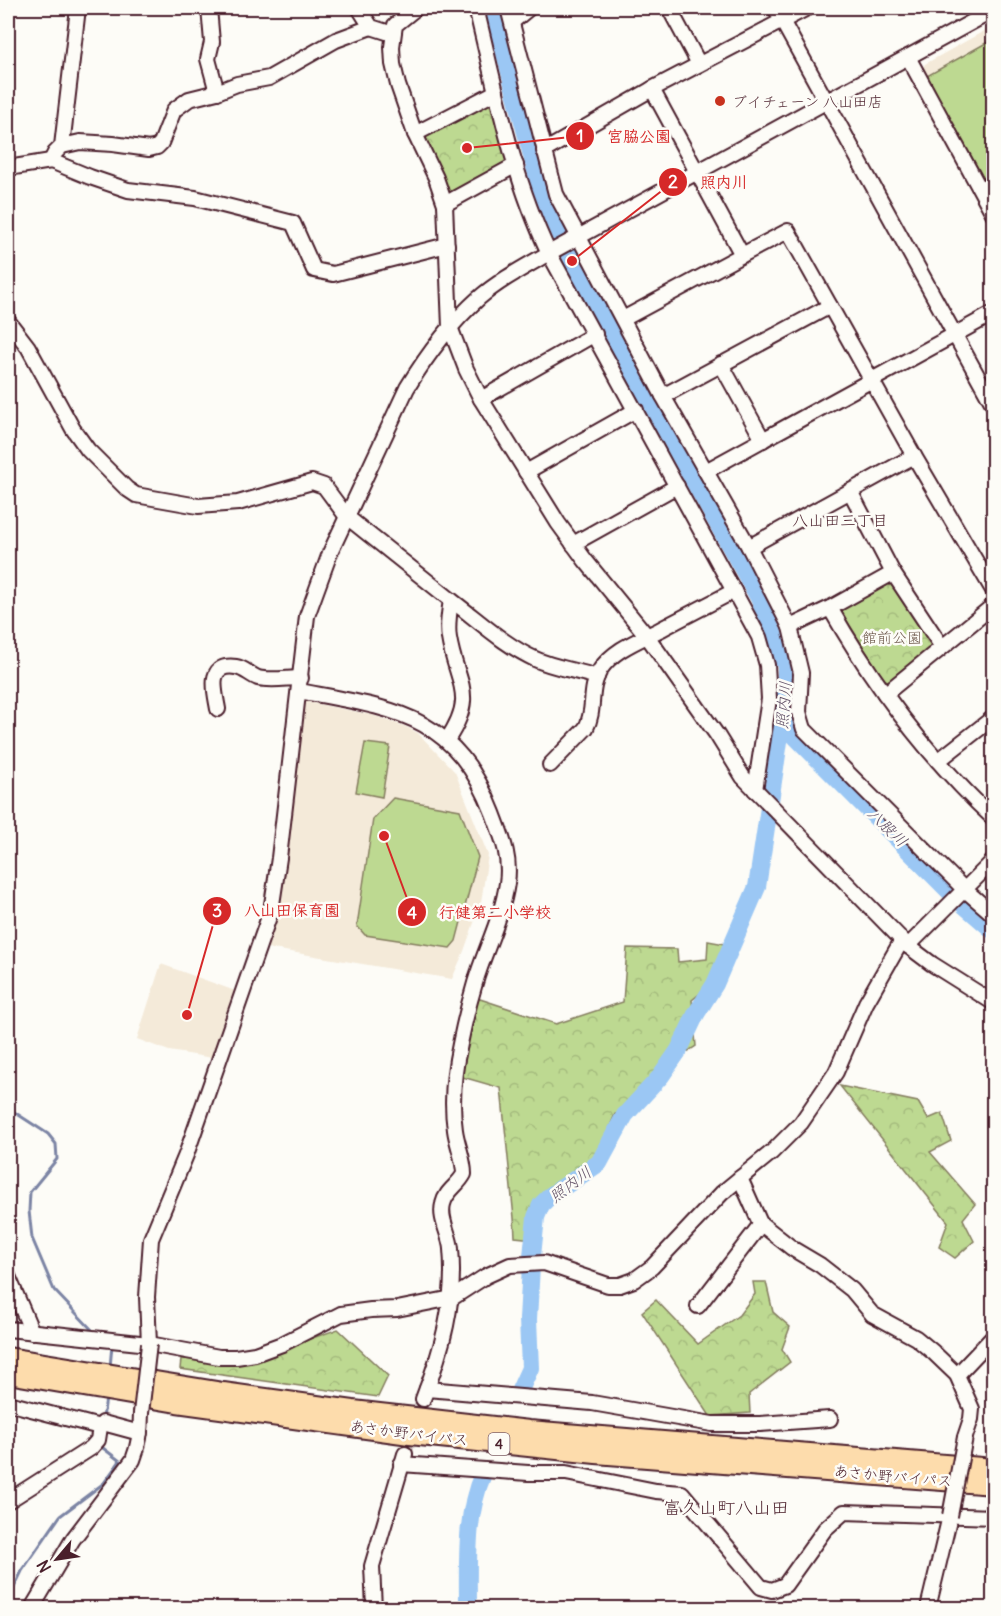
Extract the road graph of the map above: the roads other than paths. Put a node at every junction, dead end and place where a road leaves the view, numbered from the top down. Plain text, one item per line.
1 (78, 8) edge
2 (209, 8) edge
3 (358, 8) edge
4 (416, 8) edge
5 (476, 8) edge
6 (508, 8) edge
7 (529, 8) edge
8 (669, 8) edge
9 (775, 8) edge
10 (807, 8) edge
11 (993, 10) edge
12 (782, 21) junction
13 (512, 22) junction
14 (371, 27) junction
15 (393, 34) junction
16 (908, 57) junction
17 (699, 64) junction
18 (652, 89) junction
19 (217, 92) junction
20 (496, 92) junction
21 (827, 100) junction
22 (415, 134) junction
23 (62, 146) junction
24 (544, 151) junction
25 (51, 161) junction
26 (516, 165) junction
27 (8, 168) edge
28 (697, 172) junction
29 (445, 204) junction
30 (993, 215) edge
31 (579, 237) junction
32 (447, 245) junction
33 (549, 253) junction
34 (742, 255) junction
35 (830, 306) junction
36 (993, 313) edge
37 (623, 320) junction
38 (8, 323) edge
39 (450, 327) junction
40 (595, 334) junction
41 (954, 334) junction
42 (721, 364) junction
43 (872, 380) junction
44 (663, 396) junction
45 (481, 399) junction
46 (993, 406) edge
47 (636, 410) junction
48 (763, 440) junction
49 (914, 456) junction
50 (706, 471) junction
51 (525, 472) junction
52 (677, 486) junction
53 (850, 491) junction
54 (347, 517) junction
55 (573, 544) junction
56 (749, 547) junction
57 (893, 573) junction
58 (734, 591) junction
59 (993, 592) edge
60 (451, 600) junction
61 (993, 605) edge
62 (830, 608) junction
63 (790, 627) junction
64 (647, 636) junction
65 (942, 647) junction
66 (597, 676) junction
67 (300, 685) junction
68 (885, 694) junction
69 (218, 708) dead end
70 (993, 717) edge
71 (447, 740) junction
72 (938, 761) junction
73 (550, 765) dead end
74 (755, 790) junction
75 (993, 819) edge
76 (993, 860) edge
77 (964, 889) junction
78 (993, 915) edge
79 (905, 943) junction
80 (993, 1003) edge
81 (740, 1178) junction
82 (761, 1224) junction
83 (8, 1276) edge
84 (452, 1298) junction
85 (698, 1305) dead end
86 (8, 1329) edge
87 (32, 1332) junction
88 (993, 1336) edge
89 (149, 1344) junction
90 (8, 1358) edge
91 (8, 1373) edge
92 (957, 1376) junction
93 (8, 1403) edge
94 (830, 1419) dead end
95 (100, 1427) junction
96 (140, 1433) junction
97 (993, 1469) edge
98 (993, 1484) edge
99 (8, 1501) edge
100 (950, 1516) junction
101 (993, 1517) edge
102 (32, 1608) edge
103 (374, 1608) edge
104 (928, 1608) edge

1 - 23 street
2 - 19 street
3 - 14 street
4 - 15 street
5 - 20 street
6 - 13 street
7 - 13 street
8 - 17 street
9 - 12 street
10 - 12 street
11 - 16 street
12 - 17 street
12 - 21 street
13 - 24 street
14 - 15 street
14 - 19 street
15 - 22 street
16 - 21 street
16 - 30 street
17 - 18 street
18 - 24 street
18 - 28 street
19 - 23 street
20 - 22 street
20 - 26 street
21 - 28 street
21 - 41 street
22 - 29 street
23 - 25 street
24 - 31 street
25 - 27 street
25 - 32 street
26 - 29 street
26 - 33 street
28 - 31 street
28 - 34 street
29 - 32 street
31 - 33 street
31 - 37 street
32 - 39 street
33 - 39 street
33 - 40 street
34 - 35 street
34 - 37 street
35 - 42 street
35 - 43 street
36 - 41 street
37 - 44 street
38 - 54 street
39 - 45 street
39 - 54 street
40 - 45 street
40 - 47 street
41 - 43 street
41 - 46 street
42 - 44 street
42 - 48 street
43 - 48 street
43 - 49 street
44 - 50 street
45 - 51 street
47 - 51 street
47 - 52 street
48 - 50 street
49 - 53 street
49 - 59 street
50 - 56 street
51 - 55 street
52 - 55 street
52 - 58 street
53 - 56 street
53 - 57 street
54 - 60 street
54 - 67 street
55 - 64 street
56 - 63 street
57 - 62 street
57 - 65 street
58 - 64 street
58 - 74 street
60 - 66 street
60 - 71 street
61 - 65 street
62 - 63 street
62 - 68 street
63 - 77 street
64 - 66 street
64 - 74 street
65 - 68 street
66 - 73 street
67 - 69 street
67 - 71 street
67 - 89 street
68 - 72 street
70 - 72 street
71 - 84 street
72 - 75 street
74 - 79 street
76 - 77 street
77 - 78 street
77 - 79 street
79 - 80 street
79 - 81 street
81 - 82 street
81 - 84 street
82 - 85 street
82 - 92 street
83 - 87 street
84 - 89 street
84 - 94 street
86 - 87 street
87 - 89 street
88 - 92 street
89 - 96 street, bridge
90 - 97 highway, あさか野バイパス / 4
91 - 98 highway, あさか野バイパス / 4
92 - 100 street, bridge
93 - 95 street
95 - 96 street
95 - 99 street
96 - 102 street
100 - 101 street
100 - 103 street
100 - 104 street

